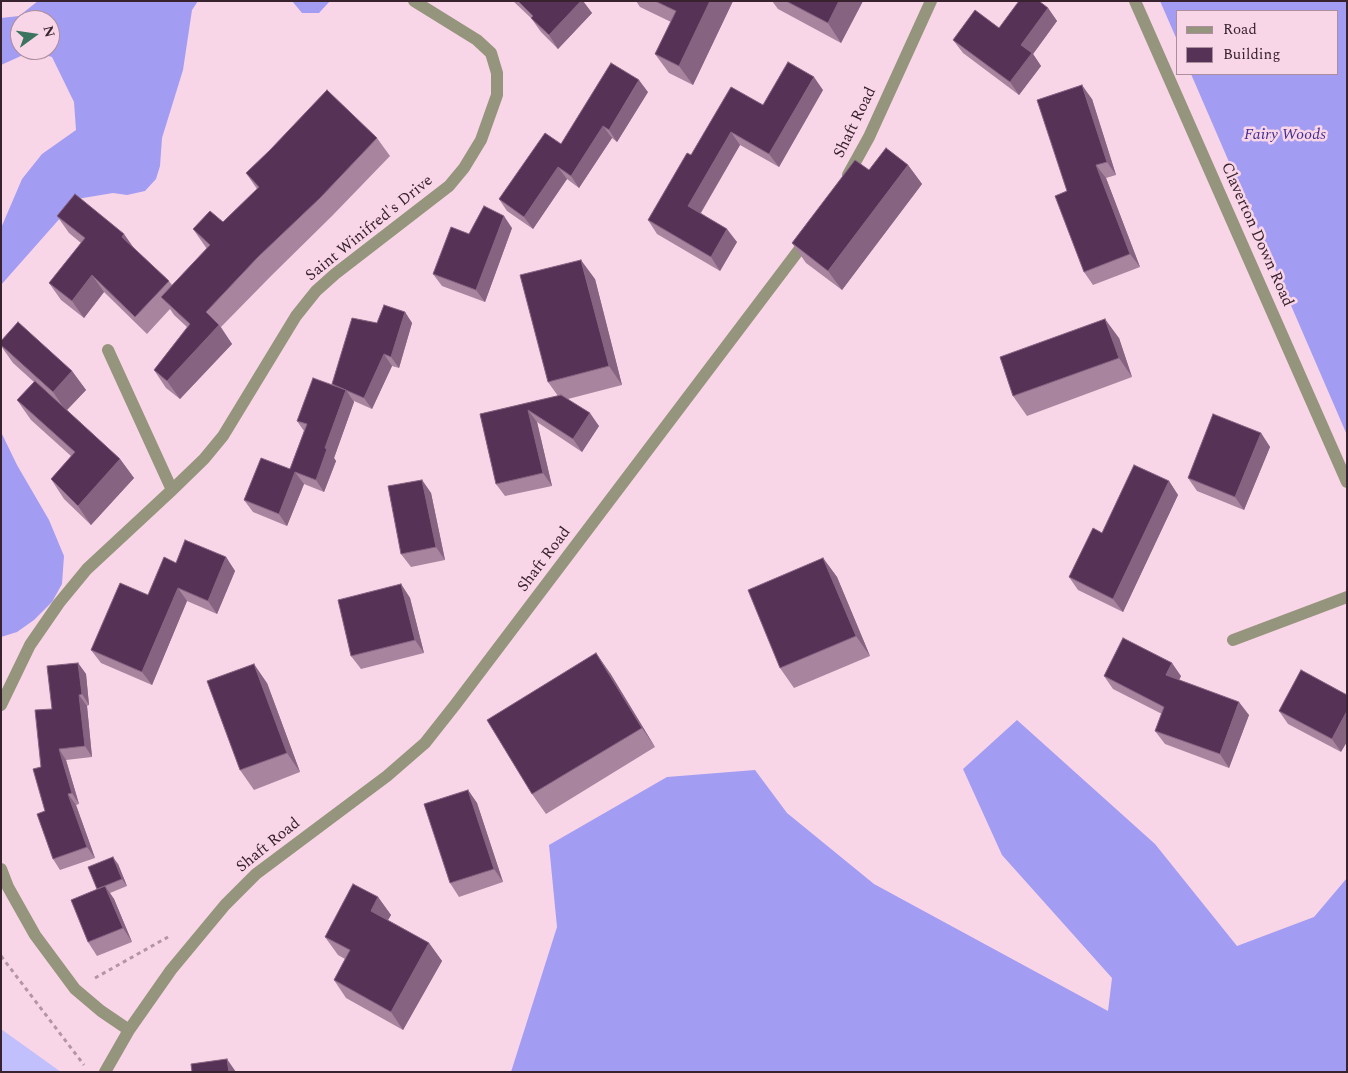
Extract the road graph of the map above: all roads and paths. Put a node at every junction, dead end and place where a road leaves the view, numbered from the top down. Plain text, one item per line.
1 (414, 1) edge
2 (931, 1) edge
3 (1135, 1) edge
4 (842, 187) edge
5 (816, 227) edge
6 (108, 350) dead end
7 (1347, 482) edge
8 (172, 490) junction
9 (1347, 596) edge
10 (1233, 640) dead end
11 (1, 705) edge
12 (1, 869) edge
13 (175, 933) dead end
14 (1, 956) edge
15 (75, 989) junction
16 (129, 1030) junction
17 (89, 1071) edge
18 (104, 1072) edge

1 - 8 street, Saint Winifred's Drive
2 - 4 street, Shaft Road
3 - 7 street, Claverton Down Road
5 - 16 street, Shaft Road
6 - 8 street
8 - 11 street, Saint Winifred's Drive
9 - 10 street
12 - 15 street
13 - 15 path
14 - 17 path
15 - 16 street
16 - 18 street, Shaft Road

